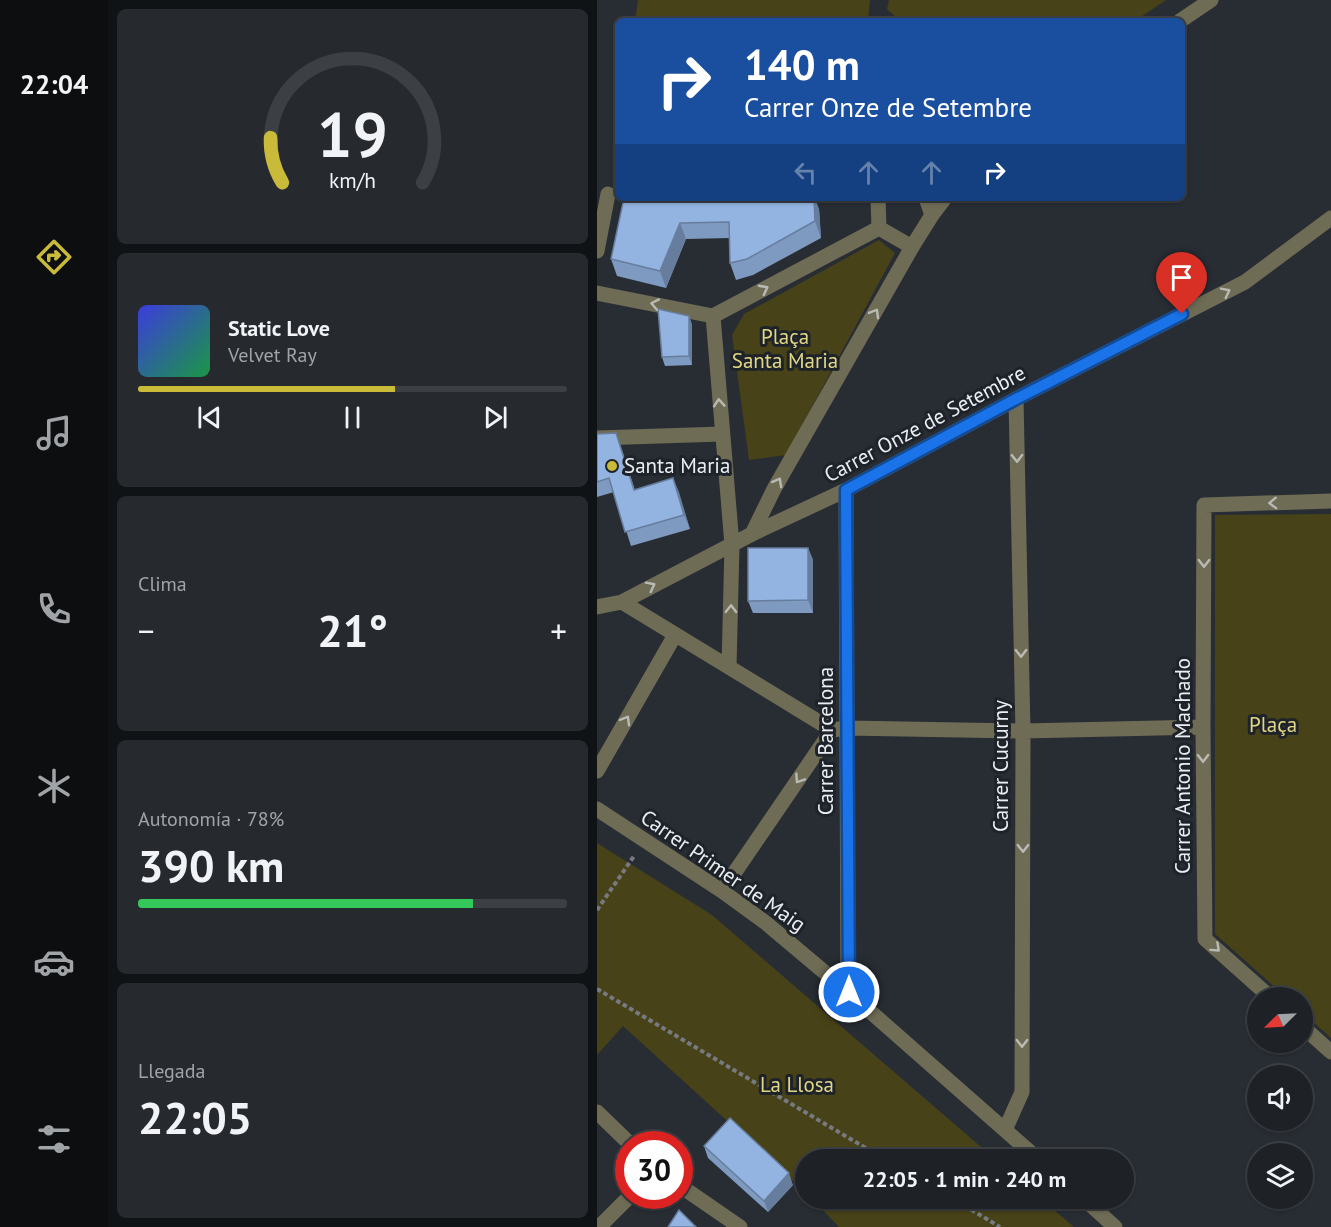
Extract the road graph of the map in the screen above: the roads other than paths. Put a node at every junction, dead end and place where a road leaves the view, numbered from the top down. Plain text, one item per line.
1 (1211, 0) edge
2 (1184, 18) edge
3 (608, 192) edge
4 (878, 201) edge
5 (927, 201) edge
6 (943, 201) edge
7 (932, 214) junction
8 (1329, 225) edge
9 (879, 228) junction
10 (912, 247) junction
11 (597, 251) edge
12 (597, 293) edge
13 (713, 316) junction
14 (1016, 399) junction
15 (722, 434) junction
16 (597, 438) edge
17 (846, 490) junction
18 (1331, 501) edge
19 (752, 534) junction
20 (732, 545) junction
21 (622, 602) junction
22 (597, 607) edge
23 (675, 635) junction
24 (729, 667) junction
25 (1203, 727) junction
26 (840, 729) junction
27 (1023, 731) junction
28 (597, 771) edge
29 (597, 809) edge
30 (722, 891) junction
31 (1259, 987) edge
32 (849, 992) junction
33 (1313, 1036) edge
34 (1331, 1052) edge
35 (597, 1112) edge
36 (1005, 1130) junction
37 (617, 1131) edge
38 (1027, 1149) edge
39 (693, 1195) edge
40 (617, 1209) edge
41 (1095, 1209) edge
42 (599, 1227) edge
43 (740, 1227) edge
44 (1115, 1227) edge

1 - 2 street
3 - 11 street
4 - 9 street
5 - 7 street
6 - 7 street
7 - 10 street
14 -> 8 street, Carrer Onze de Setembre
9 - 10 street
13 -> 9 street
19 -> 10 street
13 -> 12 street
15 -> 13 street
14 - 17 street, Carrer Onze de Setembre
14 -> 27 street, Carrer Cucurny
15 - 16 street
15 - 20 street
17 - 19 street, Carrer Onze de Setembre
17 - 26 street, Carrer Barcelona
18 -> 25 street, Carrer Antonio Machado
19 - 20 street, Carrer Onze de Setembre
21 -> 20 street, Carrer Onze de Setembre
24 -> 20 street
21 - 22 street, Carrer Onze de Setembre
21 - 23 street
23 - 24 street
28 -> 23 street
24 - 26 street
25 - 27 street
25 -> 31 street, Carrer Antonio Machado
26 - 27 street
26 -> 30 street
26 - 32 street, Carrer Barcelona
27 -> 36 street, Carrer Cucurny
29 - 30 street, Carrer Primer de Maig
30 - 32 street, Carrer Primer de Maig
32 - 36 street, Carrer Primer de Maig
33 - 34 street
35 - 37 street
36 - 38 street, Carrer Primer de Maig
39 - 43 street
40 - 42 street
41 - 44 street

